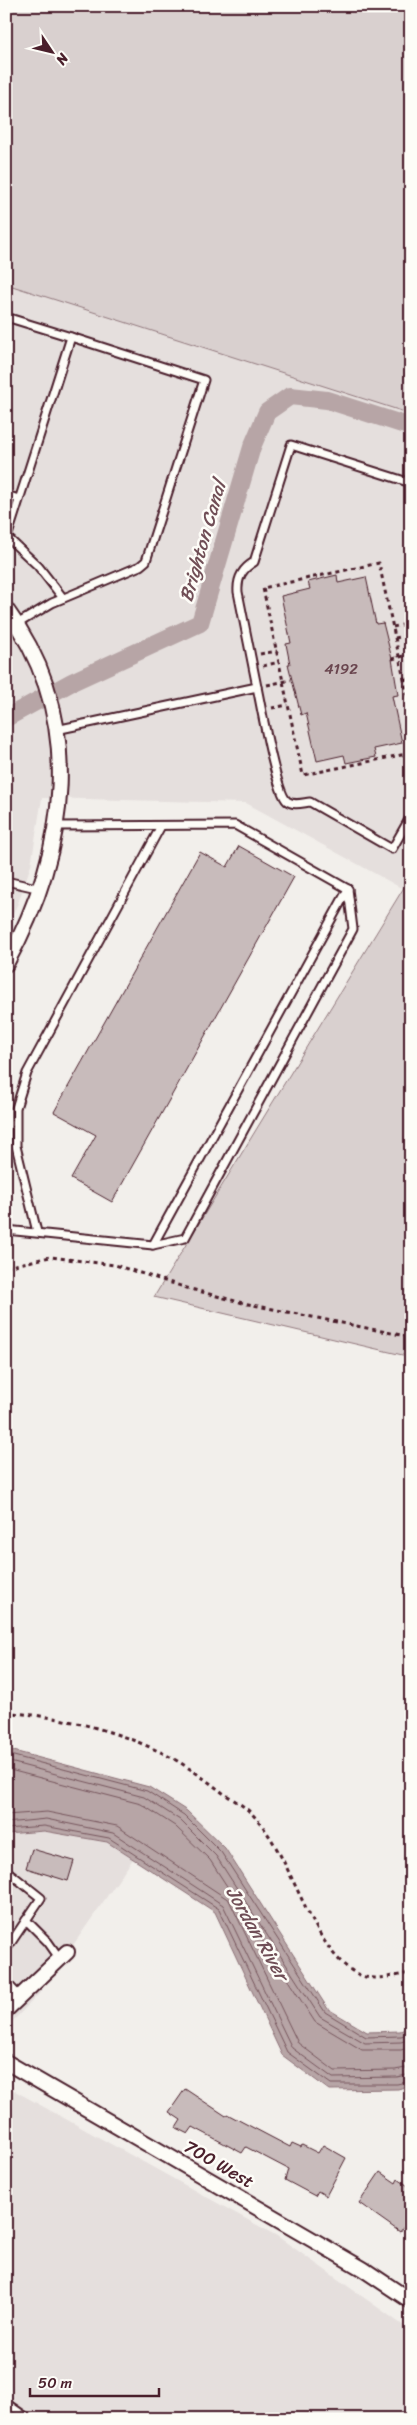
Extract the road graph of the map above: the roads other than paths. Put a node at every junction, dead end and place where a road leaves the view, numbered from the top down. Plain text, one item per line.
1 (6, 317) edge
2 (71, 337) junction
3 (411, 483) edge
4 (6, 495) edge
5 (19, 499) junction
6 (7, 540) edge
7 (63, 598) junction
8 (6, 610) edge
9 (17, 624) junction
10 (256, 687) junction
11 (56, 730) junction
12 (411, 816) edge
13 (57, 826) junction
14 (161, 826) junction
15 (6, 881) edge
16 (41, 889) junction
17 (348, 889) junction
18 (6, 964) edge
19 (6, 1230) edge
20 (37, 1232) junction
21 (153, 1245) junction
22 (6, 1870) edge
23 (26, 1920) junction
24 (6, 1950) edge
25 (64, 1956) joint
26 (6, 1982) edge
27 (20, 1997) junction
28 (6, 2010) edge
29 (6, 2062) edge
30 (411, 2301) edge
31 (6, 2403) edge
32 (29, 2419) edge

1 - 2 lane
2 - 5 lane
2 - 7 lane
3 - 10 lane
4 - 5 lane
5 - 6 lane
6 - 7 lane
7 - 9 lane
8 - 9 street
9 - 11 street
10 - 11 lane
10 - 12 lane
11 - 13 street
13 - 14 lane
13 - 16 street
14 - 17 lane
14 - 20 lane
15 - 16 lane
16 - 18 street
17 - 21 lane
17 - 21 lane
19 - 20 lane
20 - 21 lane
22 - 23 lane
23 - 24 lane
23 - 25 lane
25 - 27 street
26 - 27 lane
27 - 28 street
29 - 30 street, 700 West
31 - 32 lane

